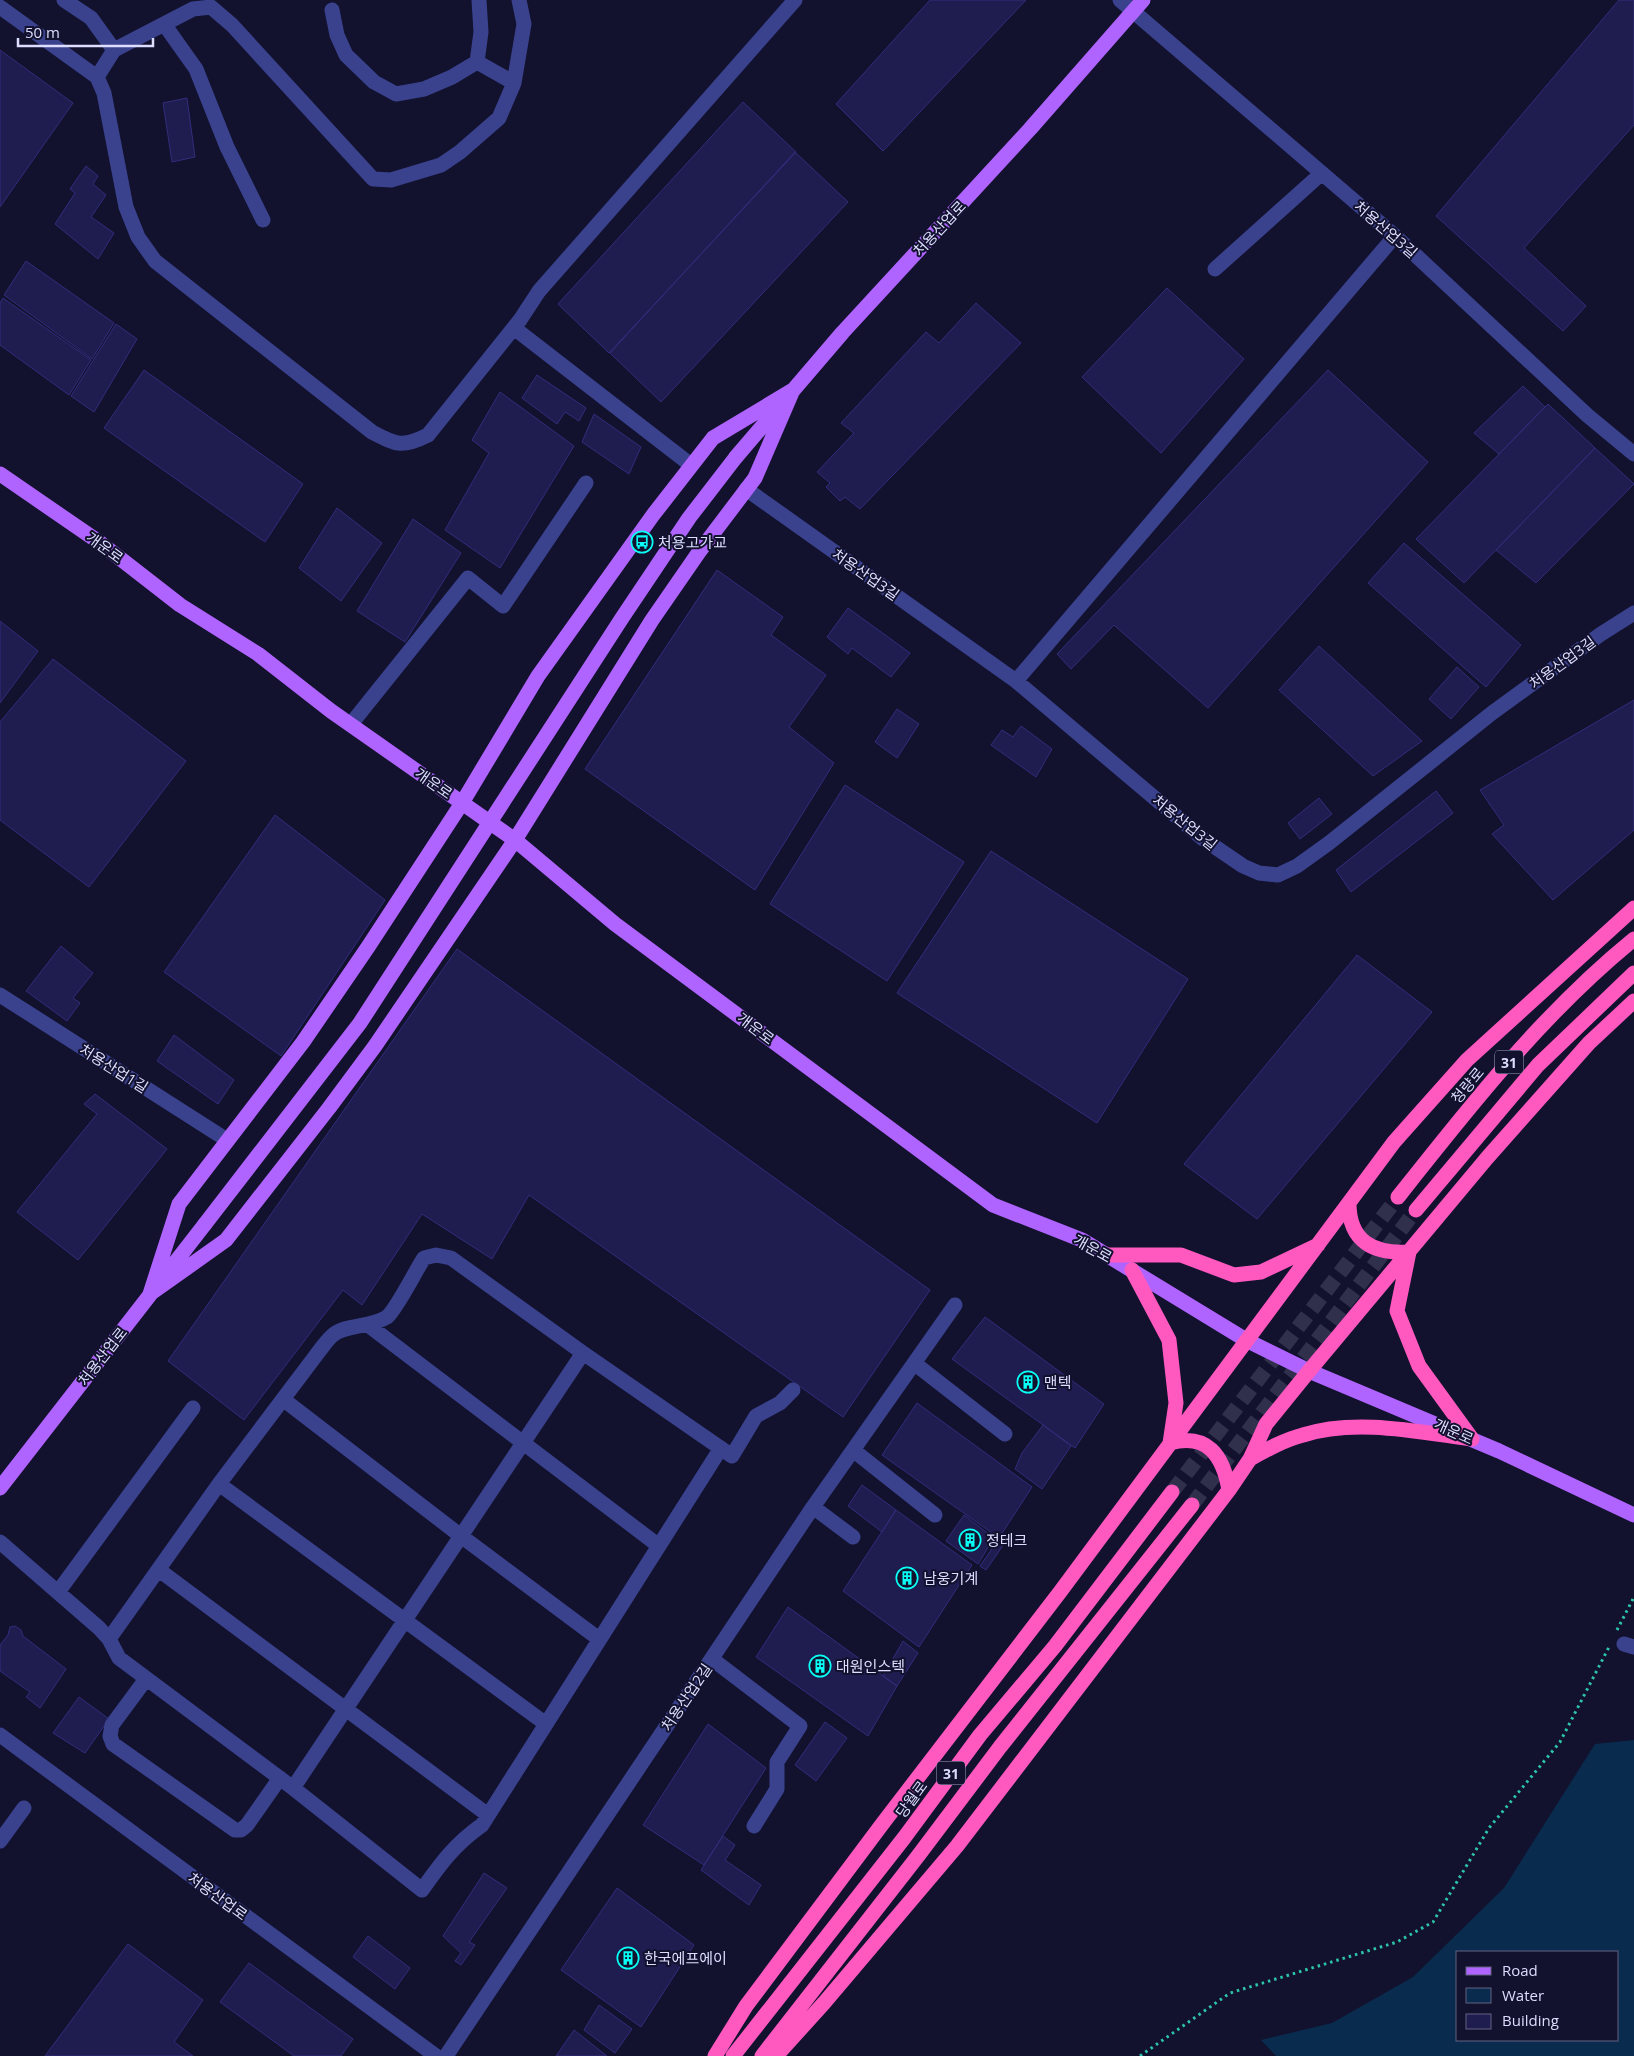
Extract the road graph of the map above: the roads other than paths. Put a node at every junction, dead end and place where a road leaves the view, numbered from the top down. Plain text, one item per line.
1 (64, 0) edge
2 (478, 0) edge
3 (519, 0) edge
4 (796, 0) edge
5 (1120, 0) edge
6 (1142, 0) edge
7 (0, 7) edge
8 (332, 10) dead end
9 (1132, 12) junction
10 (164, 24) junction
11 (114, 50) junction
12 (477, 62) junction
13 (97, 77) junction
14 (514, 83) junction
15 (1322, 173) junction
16 (263, 220) dead end
17 (1395, 236) junction
18 (1215, 269) dead end
19 (514, 328) junction
20 (793, 390) junction
21 (1634, 454) edge
22 (691, 465) junction
23 (0, 474) edge
24 (586, 483) dead end
25 (746, 488) junction
26 (1634, 613) edge
27 (1016, 680) junction
28 (351, 724) junction
29 (462, 802) junction
30 (515, 840) junction
31 (1634, 908) edge
32 (1634, 939) edge
33 (1634, 974) edge
34 (0, 995) edge
35 (1634, 1001) edge
36 (227, 1140) junction
37 (1398, 1197) tunnel mouth
38 (1349, 1203) junction
39 (1416, 1210) tunnel mouth
40 (1319, 1244) junction
41 (1409, 1252) junction
42 (1106, 1255) junction
43 (1132, 1270) junction
44 (150, 1294) junction
45 (955, 1306) dead end
46 (368, 1325) junction
47 (1246, 1340) junction
48 (583, 1353) junction
49 (914, 1363) junction
50 (1309, 1371) junction
51 (794, 1390) dead end
52 (284, 1400) junction
53 (193, 1408) dead end
54 (1004, 1434) dead end
55 (1472, 1439) junction
56 (1170, 1443) junction
57 (522, 1444) junction
58 (720, 1448) junction
59 (853, 1450) junction
60 (1250, 1459) junction
61 (219, 1484) junction
62 (0, 1488) edge
63 (1229, 1490) junction
64 (1172, 1492) tunnel mouth
65 (1192, 1505) tunnel mouth
66 (813, 1507) junction
67 (935, 1515) dead end
68 (1634, 1515) edge
69 (461, 1536) junction
70 (853, 1538) dead end
71 (0, 1542) edge
72 (658, 1546) junction
73 (159, 1570) junction
74 (58, 1592) junction
75 (405, 1620) junction
76 (109, 1638) junction
77 (599, 1639) junction
78 (712, 1659) junction
79 (146, 1679) junction
80 (346, 1710) junction
81 (546, 1724) junction
82 (0, 1735) edge
83 (280, 1778) junction
84 (293, 1788) junction
85 (24, 1808) dead end
86 (488, 1815) junction
87 (754, 1826) dead end
88 (0, 1841) edge
89 (436, 2056) edge
90 (446, 2056) edge
91 (714, 2056) edge
92 (733, 2056) edge
93 (762, 2056) edge
94 (776, 2056) edge

1 - 11 street
2 - 12 street
3 - 14 street
4 - 19 street
5 - 9 street, 처용산업3길
6 - 9 main road, 처용산업로
7 - 13 street
8 - 12 street
9 - 15 street, 처용산업3길
9 - 20 main road, 처용산업로
10 - 11 street
10 - 14 street
10 - 16 street
11 - 13 street
12 - 14 street
13 - 19 street
15 - 17 street, 처용산업3길
15 - 18 street
17 - 21 street, 처용산업3길
17 - 27 street
19 - 22 street
20 - 22 main road
20 - 25 main road
20 - 44 main road, 처용산업로, bridge
22 - 29 main road
23 - 28 main road, 개운로
24 - 28 street
25 - 27 street, 처용산업3길
25 - 30 main road
26 - 27 street, 처용산업3길
28 - 29 main road, 개운로
29 - 30 main road, 개운로
29 - 36 main road
30 - 42 main road, 개운로
30 - 44 main road
31 - 38 highway
32 - 37 highway, 청량로 / 31
33 - 39 highway, 31
34 - 36 street, 처용산업1길
35 - 41 highway
36 - 44 main road
38 - 40 highway
38 - 41 highway
40 - 42 highway
40 - 47 highway
41 - 50 highway
41 - 55 highway
42 - 43 main road, 개운로
43 - 47 main road, 개운로
43 - 56 highway
44 - 62 main road, 처용산업로
45 - 49 street, 처용산업2길
46 - 48 street
46 - 52 street
46 - 57 street
47 - 50 main road, 개운로
47 - 56 highway
48 - 57 street
48 - 58 street
49 - 54 street
49 - 59 street, 처용산업2길
50 - 55 main road, 개운로
50 - 60 highway
51 - 58 street
52 - 61 street
52 - 69 street
53 - 74 street
55 - 60 highway
55 - 68 main road, 개운로
56 - 63 highway
56 - 91 highway
57 - 69 street
57 - 72 street
58 - 72 street
59 - 66 street, 처용산업2길
59 - 67 street
60 - 63 highway
61 - 73 street
61 - 75 street
63 - 94 highway
64 - 92 highway, 당월로 / 31
65 - 93 highway, 31
66 - 70 street
66 - 78 street, 처용산업2길
69 - 75 street
69 - 77 street
71 - 74 street
72 - 77 street
73 - 76 street
73 - 80 street
74 - 76 street
75 - 80 street
75 - 81 street
76 - 79 street
77 - 81 street
78 - 87 street
78 - 90 street, 처용산업2길
79 - 83 street
79 - 83 street
80 - 84 street
80 - 86 street
81 - 86 street
82 - 89 street, 처용산업로
83 - 84 street
84 - 86 street
85 - 88 street

